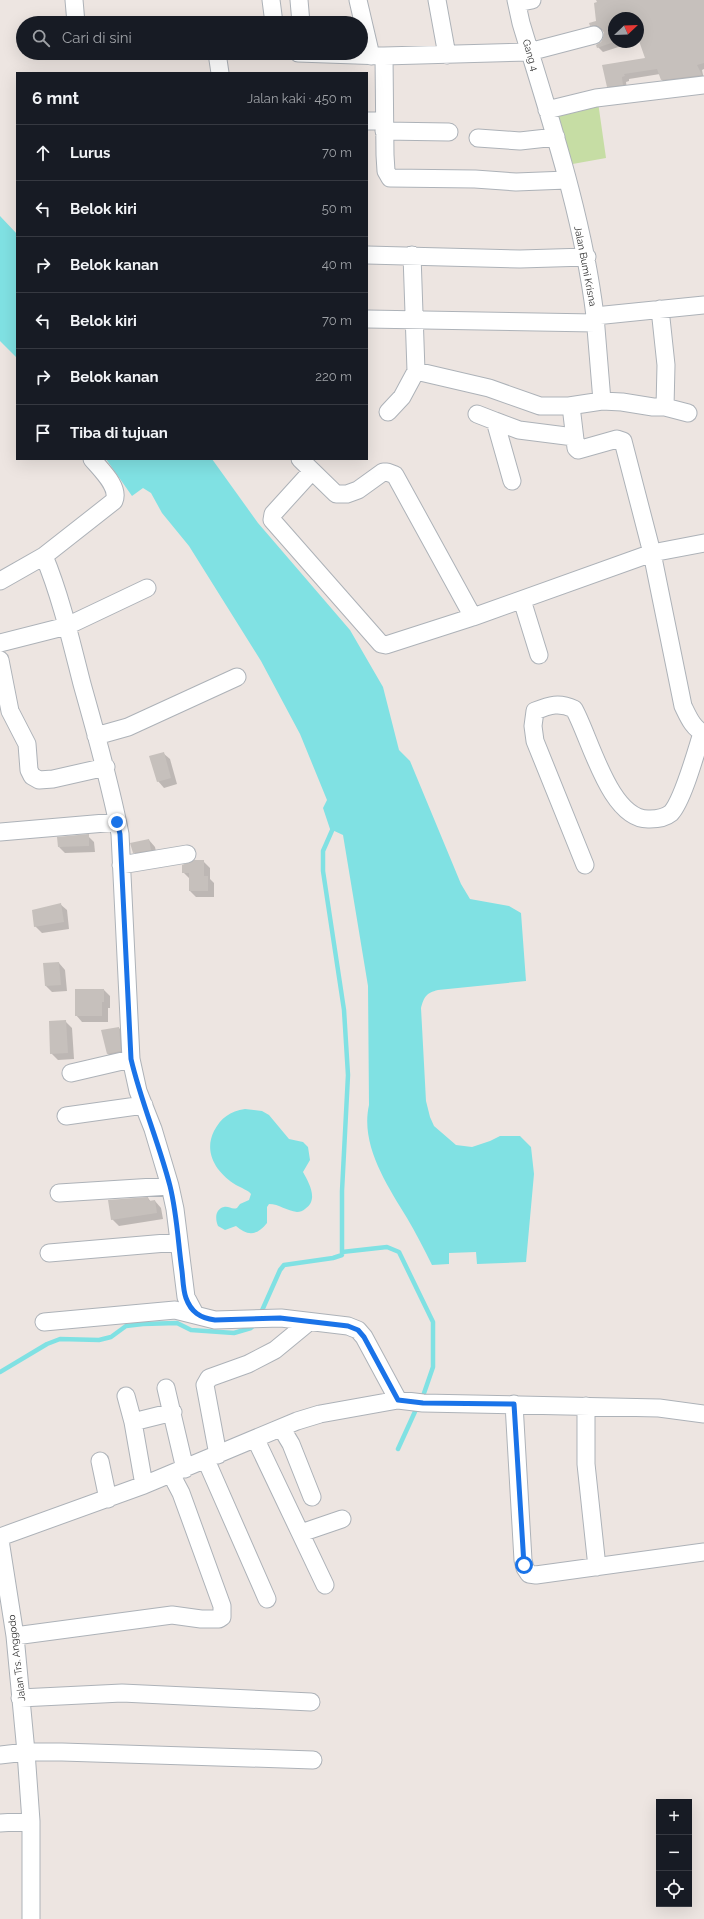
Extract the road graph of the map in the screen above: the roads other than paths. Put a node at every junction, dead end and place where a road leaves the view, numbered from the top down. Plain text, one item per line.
1 (74, 0) edge
2 (271, 0) edge
3 (299, 0) edge
4 (358, 0) edge
5 (437, 0) edge
6 (522, 1) edge
7 (75, 16) edge
8 (273, 16) edge
9 (300, 16) edge
10 (363, 16) edge
11 (368, 29) edge
12 (594, 35) dead end
13 (529, 52) junction
14 (447, 55) junction
15 (368, 56) edge
16 (377, 56) junction
17 (219, 60) edge
18 (220, 72) edge
19 (704, 85) edge
20 (547, 110) junction
21 (368, 121) edge
22 (384, 126) junction
23 (449, 132) dead end
24 (556, 137) junction
25 (478, 138) dead end
26 (567, 180) junction
27 (368, 255) edge
28 (412, 255) junction
29 (587, 257) junction
30 (704, 305) edge
31 (660, 310) junction
32 (368, 319) edge
33 (416, 320) junction
34 (595, 320) junction
35 (416, 371) junction
36 (602, 401) junction
37 (571, 406) junction
38 (665, 407) junction
39 (388, 412) dead end
40 (688, 413) dead end
41 (477, 414) dead end
42 (495, 421) junction
43 (574, 437) junction
44 (93, 460) edge
45 (301, 460) edge
46 (312, 471) junction
47 (512, 481) dead end
48 (704, 543) edge
49 (652, 553) junction
50 (44, 556) junction
51 (0, 581) edge
52 (147, 588) dead end
53 (522, 600) junction
54 (473, 617) junction
55 (66, 626) junction
56 (0, 644) edge
57 (539, 655) dead end
58 (0, 660) edge
59 (237, 677) dead end
60 (703, 733) edge
61 (96, 736) junction
62 (106, 767) junction
63 (117, 822) junction
64 (0, 832) edge
65 (187, 854) dead end
66 (121, 865) junction
67 (585, 865) dead end
68 (131, 1059) junction
69 (71, 1073) dead end
70 (144, 1105) junction
71 (66, 1116) dead end
72 (170, 1186) junction
73 (59, 1193) dead end
74 (178, 1242) junction
75 (49, 1253) dead end
76 (195, 1314) junction
77 (44, 1322) dead end
78 (309, 1322) junction
79 (166, 1388) dead end
80 (126, 1396) dead end
81 (398, 1400) junction
82 (514, 1404) junction
83 (586, 1406) junction
84 (173, 1412) junction
85 (704, 1414) edge
86 (133, 1422) junction
87 (282, 1429) junction
88 (256, 1440) junction
89 (212, 1458) junction
90 (100, 1461) dead end
91 (178, 1472) junction
92 (144, 1485) junction
93 (312, 1497) dead end
94 (108, 1499) junction
95 (342, 1518) dead end
96 (301, 1533) junction
97 (0, 1537) edge
98 (0, 1540) edge
99 (704, 1552) edge
100 (597, 1567) junction
101 (325, 1585) dead end
102 (267, 1599) dead end
103 (15, 1636) junction
104 (20, 1698) junction
105 (311, 1702) dead end
106 (26, 1752) junction
107 (0, 1756) edge
108 (313, 1760) dead end
109 (31, 1821) junction
110 (0, 1823) edge
111 (30, 1919) edge

1 - 7 street
2 - 8 street
3 - 9 street
4 - 10 street
5 - 14 street
6 - 13 street, Gang 4
11 - 16 street
12 - 13 street
13 - 14 street
13 - 20 street, Gang 4
14 - 16 street
15 - 16 street
16 - 22 street
17 - 18 street
19 - 20 street
20 - 24 street, Jalan Bumi Krisna
21 - 22 street
22 - 23 street
22 - 26 street
24 - 25 street
24 - 26 street, Jalan Bumi Krisna
26 - 29 street, Jalan Bumi Krisna
27 - 28 street
28 - 29 street
28 - 33 street
29 - 34 street, Jalan Bumi Krisna
30 - 31 street, Jalan Bumi Krisna
31 - 34 street, Jalan Bumi Krisna
31 - 38 street
32 - 33 street
33 - 34 street
33 - 35 street
34 - 36 street
35 - 37 street
35 - 39 street
36 - 37 street
36 - 38 street
37 - 43 street
38 - 40 street
41 - 42 street
42 - 43 street
42 - 47 street
43 - 49 street
44 - 50 street
45 - 46 street
46 - 54 street
46 - 54 street
48 - 49 street
49 - 53 street
49 - 60 street
50 - 51 street
50 - 55 street
52 - 55 street
53 - 54 street
53 - 57 street
55 - 56 street
55 - 61 street
58 - 62 street
59 - 61 street
60 - 67 street
61 - 62 street
62 - 63 street
63 - 64 street
63 - 66 street
65 - 66 street
66 - 68 street
68 - 69 street
68 - 70 street
70 - 71 street
70 - 72 street
72 - 73 street
72 - 74 street
74 - 75 street
74 - 76 street
76 - 77 street
76 - 78 street
78 - 81 street
78 - 89 street
79 - 84 street
80 - 86 street
81 - 82 street
81 - 87 street
82 - 83 street
82 - 100 street
83 - 85 street
83 - 100 street
84 - 86 street
84 - 91 street
86 - 92 street
87 - 88 street
87 - 93 street
88 - 89 street
88 - 96 street
89 - 91 street
89 - 102 street
90 - 94 street
91 - 92 street
91 - 103 street
92 - 94 street
94 - 97 street
95 - 96 street
96 - 101 street
98 - 103 street, Jalan Trs. Anggodo
99 - 100 street
103 - 104 street, Jalan Trs. Anggodo
104 - 105 street
104 - 106 street, Jalan Trs. Anggodo
106 - 107 street
106 - 108 street
106 - 109 street, Jalan Trs. Anggodo
109 - 110 street
109 - 111 street, Jalan Trs. Anggodo

